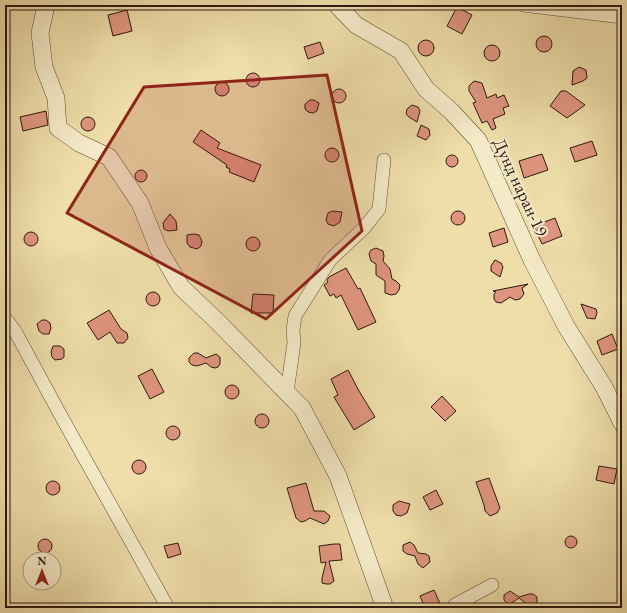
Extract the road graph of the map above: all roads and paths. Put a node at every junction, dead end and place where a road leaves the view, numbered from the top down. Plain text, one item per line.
1 (46, 5) edge
2 (337, 5) edge
3 (524, 5) edge
4 (622, 17) edge
5 (384, 160) dead end
6 (5, 318) edge
7 (287, 392) junction
8 (622, 423) edge
9 (492, 585) dead end
10 (168, 608) edge
11 (385, 608) edge
12 (452, 608) edge

1 - 7 street
2 - 8 street, Дунд наран-19
3 - 4 street
5 - 7 street
6 - 10 street
7 - 11 street
9 - 12 street

